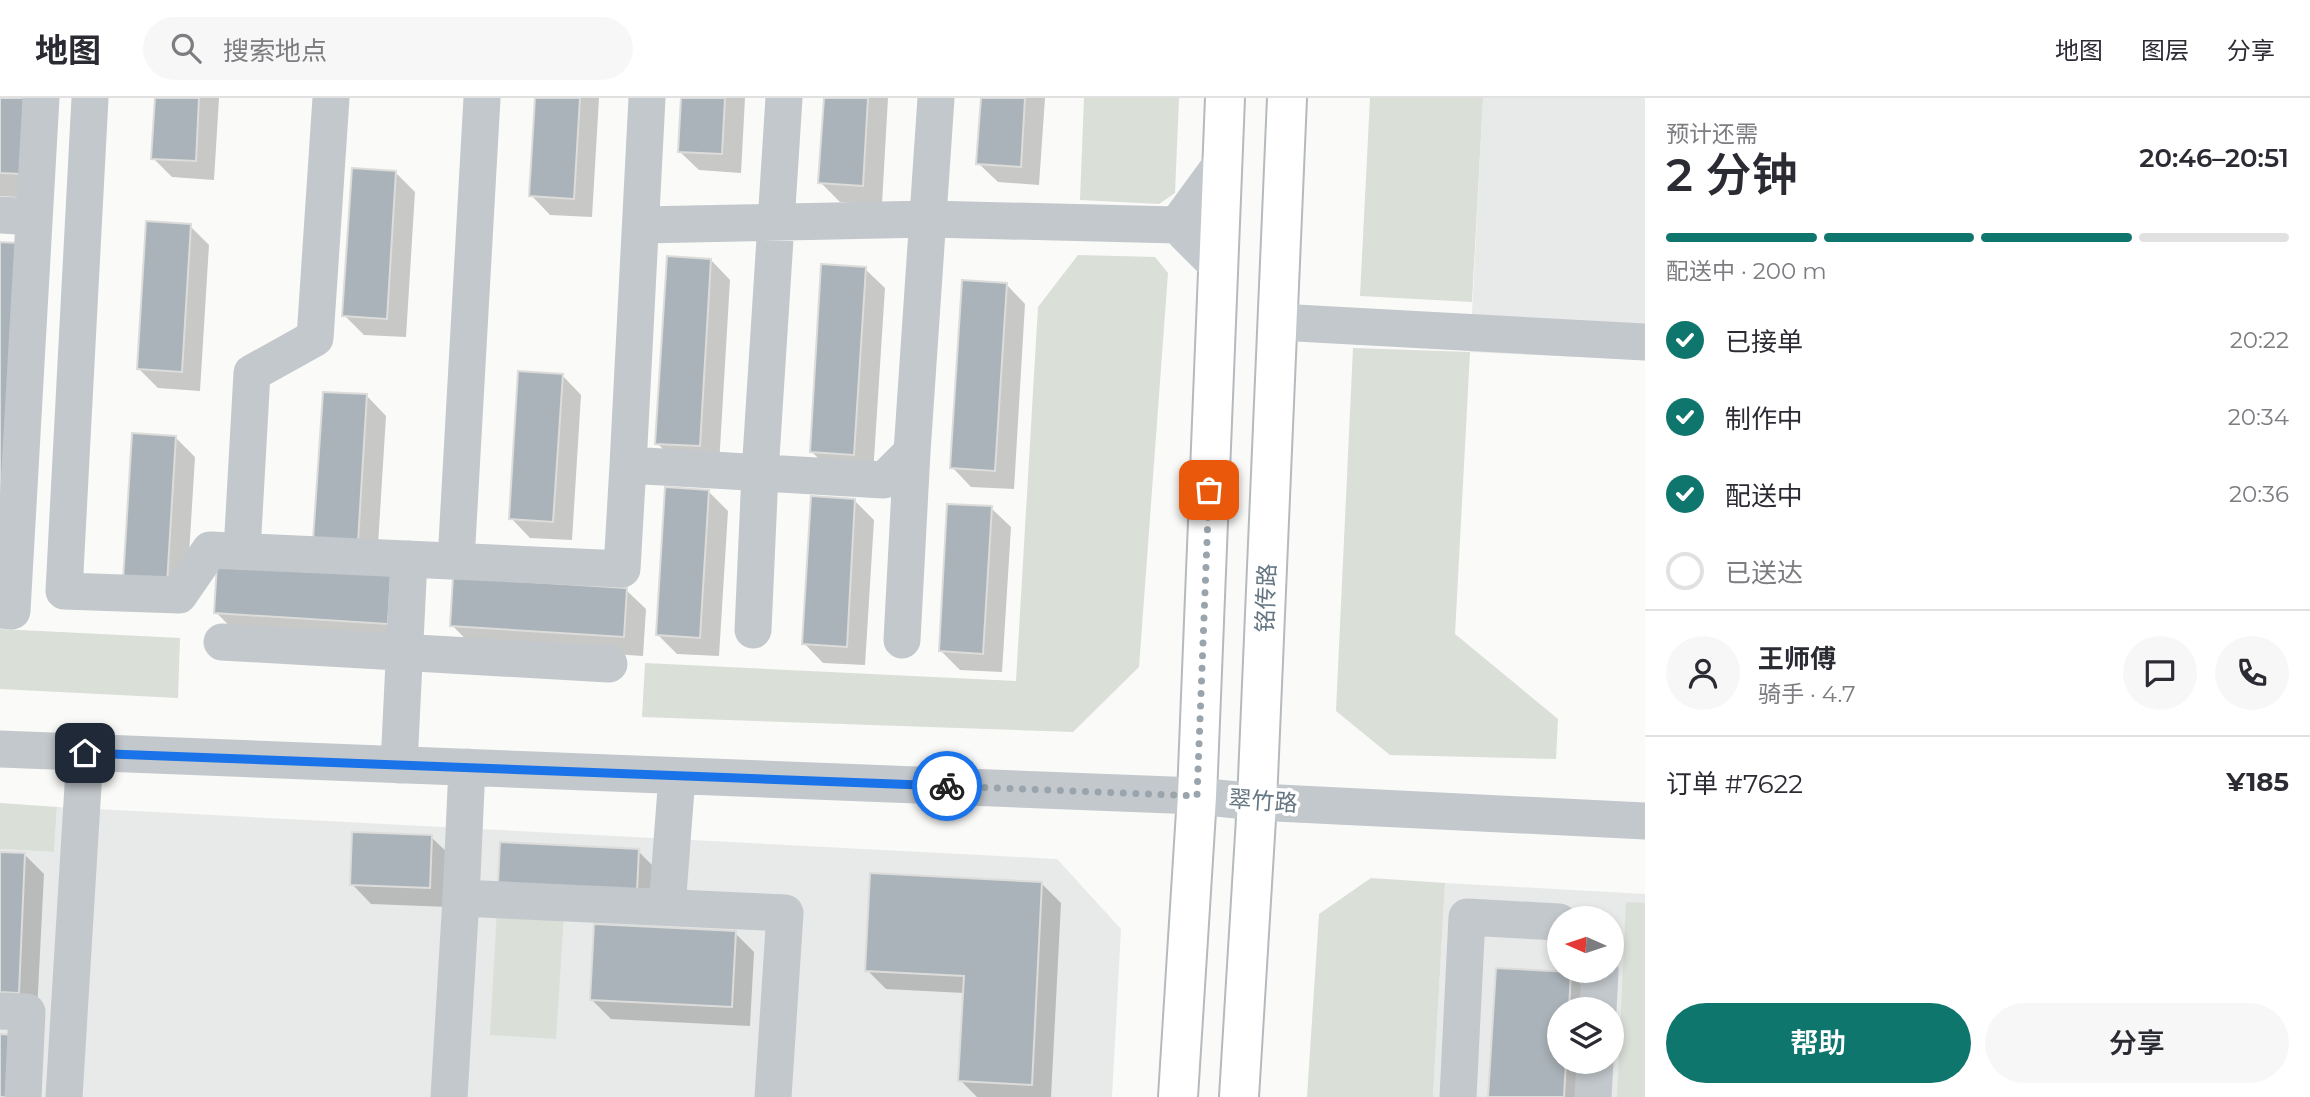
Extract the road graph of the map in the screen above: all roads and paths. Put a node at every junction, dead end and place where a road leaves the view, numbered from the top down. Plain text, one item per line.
1 (41, 98) edge
2 (90, 98) edge
3 (331, 98) edge
4 (482, 98) edge
5 (648, 98) edge
6 (784, 98) edge
7 (936, 98) edge
8 (1225, 98) edge
9 (1287, 98) edge
10 (1223, 162) junction
11 (17, 216) edge
12 (929, 219) junction
13 (776, 222) junction
14 (641, 225) junction
15 (1177, 225) junction
16 (1219, 267) junction
17 (1278, 323) junction
18 (1645, 342) edge
19 (912, 452) junction
20 (628, 465) junction
21 (760, 473) junction
22 (242, 551) junction
23 (409, 559) junction
24 (456, 561) junction
25 (0, 610) edge
26 (753, 630) dead end
27 (902, 640) dead end
28 (222, 642) dead end
29 (405, 651) junction
30 (609, 664) dead end
31 (0, 749) edge
32 (85, 753) junction
33 (399, 765) junction
34 (467, 767) junction
35 (677, 776) junction
36 (1197, 796) junction
37 (1257, 802) junction
38 (1645, 821) edge
39 (461, 898) junction
40 (667, 907) junction
41 (1547, 921) edge
42 (0, 1010) edge
43 (1594, 1074) edge
44 (23, 1097) edge
45 (64, 1097) edge
46 (449, 1097) edge
47 (773, 1097) edge
48 (1178, 1097) edge
49 (1238, 1097) edge
50 (1458, 1097) edge
51 (1593, 1097) edge

1 - 11 street
2 - 22 street
3 - 22 street
4 - 24 street
5 - 14 street
6 - 13 street
7 - 12 street
8 - 10 main road
9 - 17 main road, 铭传路
10 - 15 street
10 - 16 main road
11 - 25 street
12 - 13 street
12 - 15 street
12 - 19 street
13 - 14 street
13 - 21 street
14 - 20 street
15 - 16 street
16 - 36 main road
17 - 18 street
17 - 37 main road, 铭传路
19 - 21 street
19 - 27 street
20 - 21 street
20 - 24 street
21 - 26 street
22 - 23 street
23 - 24 street
23 - 29 street
28 - 29 street
29 - 30 street
29 - 33 street
31 - 32 street, 翠竹路
32 - 33 street, 翠竹路
32 - 45 street
33 - 34 street, 翠竹路
34 - 35 street, 翠竹路
34 - 39 street
35 - 36 street, 翠竹路
35 - 40 street
36 - 37 street, 翠竹路
36 - 48 main road
37 - 38 street, 翠竹路
37 - 49 main road, 铭传路
39 - 40 street
39 - 46 street
40 - 47 street
41 - 50 street
42 - 44 street
43 - 51 street

